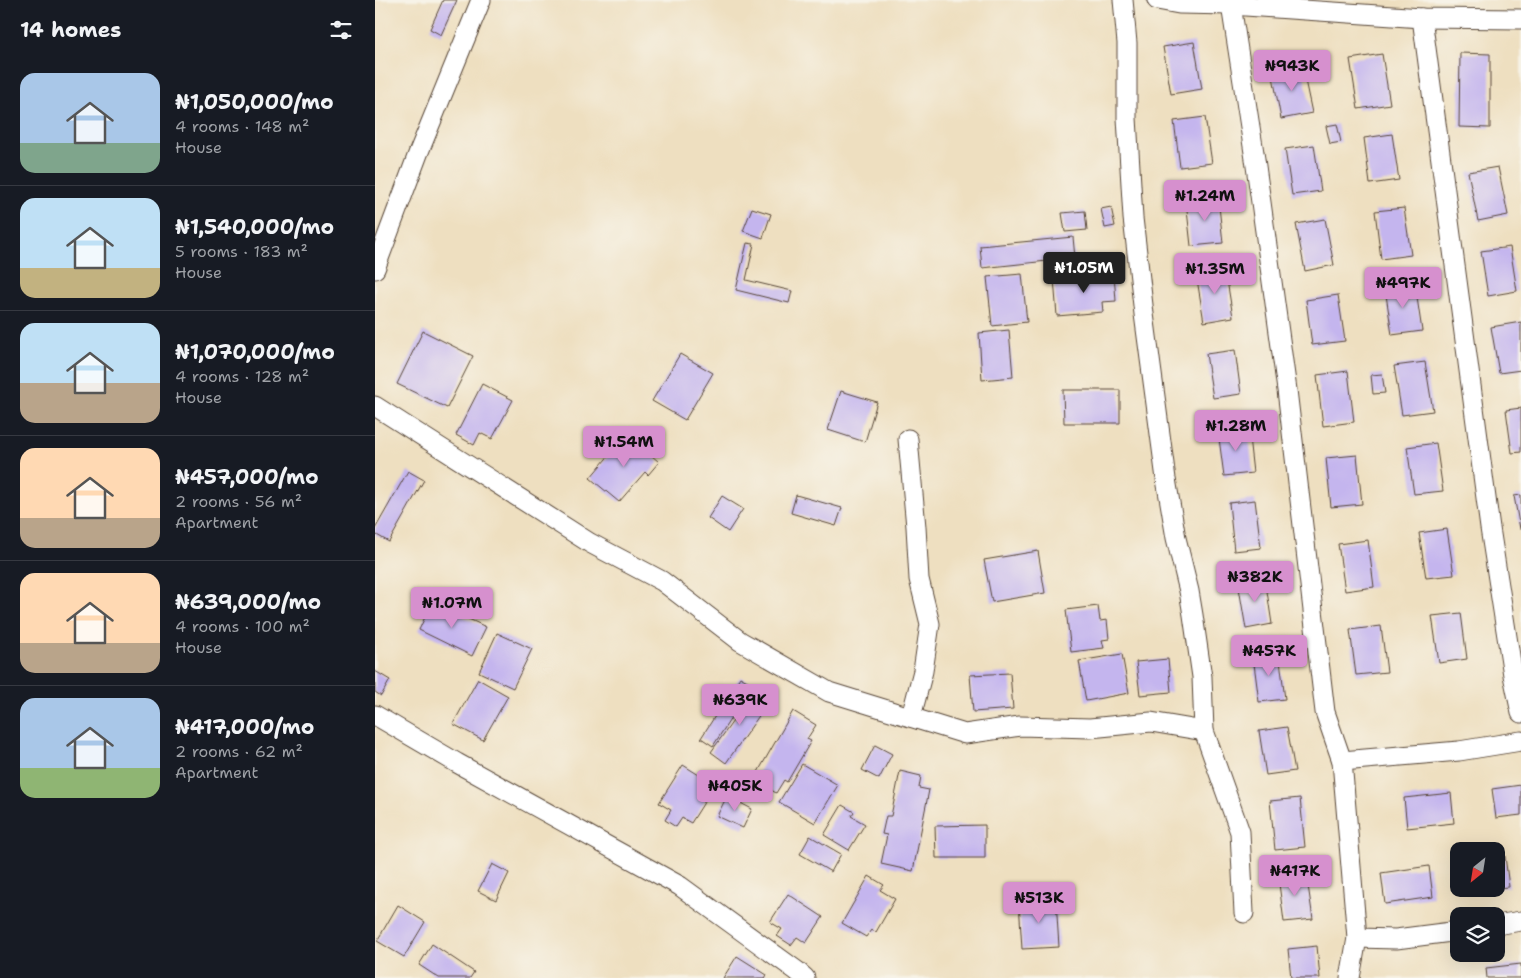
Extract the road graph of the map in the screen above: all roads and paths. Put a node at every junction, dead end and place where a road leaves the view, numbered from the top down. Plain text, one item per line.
1 (481, 0) edge
2 (1123, 0) edge
3 (1157, 0) edge
4 (1231, 5) junction
5 (1422, 18) junction
6 (1521, 19) edge
7 (375, 269) edge
8 (375, 406) edge
9 (908, 439) dead end
10 (1521, 713) edge
11 (375, 715) edge
12 (911, 717) junction
13 (1204, 730) junction
14 (1521, 741) edge
15 (1343, 761) junction
16 (1244, 913) dead end
17 (1521, 921) edge
18 (1505, 924) edge
19 (1450, 932) edge
20 (1357, 938) junction
21 (799, 976) edge
22 (1350, 978) edge

1 - 7 street
2 - 13 street
3 - 4 street
4 - 5 street
4 - 15 street
5 - 6 street
5 - 10 street
8 - 12 street
9 - 12 street
11 - 21 street
12 - 13 street
13 - 16 street
14 - 15 street
15 - 20 street
17 - 18 street
19 - 20 street
20 - 22 street

